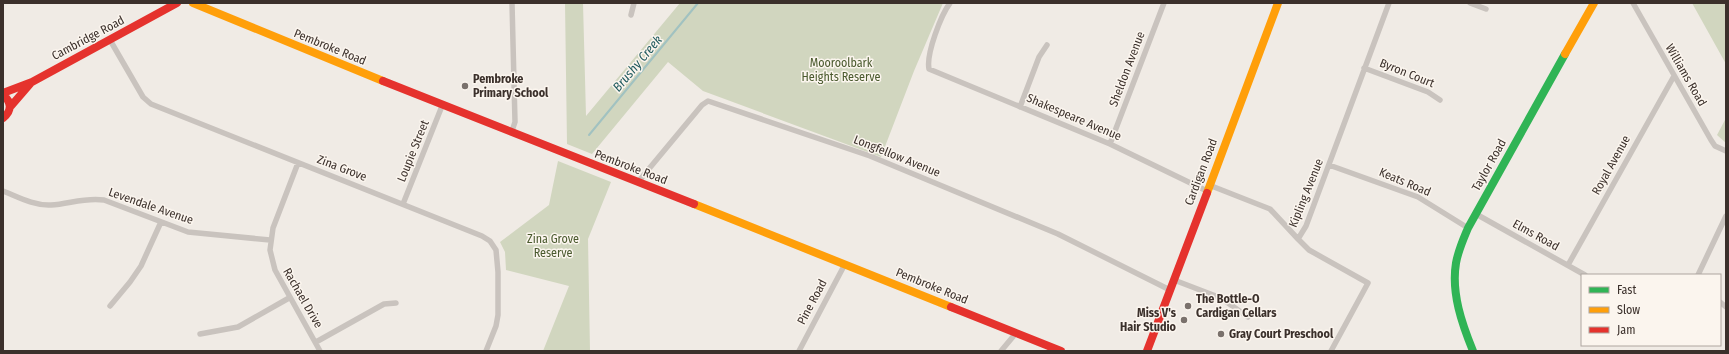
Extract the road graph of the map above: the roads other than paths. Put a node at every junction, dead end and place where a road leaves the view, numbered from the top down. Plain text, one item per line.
1 (177, 3) edge
2 (193, 3) edge
3 (512, 3) edge
4 (634, 3) edge
5 (950, 3) edge
6 (1164, 3) edge
7 (1278, 3) edge
8 (1389, 3) edge
9 (1470, 3) edge
10 (1594, 3) edge
11 (1633, 3) edge
12 (1486, 9) dead end
13 (631, 14) dead end
14 (110, 40) junction
15 (1047, 45) dead end
16 (1364, 68) junction
17 (1674, 76) junction
18 (32, 82) junction
19 (3, 94) edge
20 (1440, 100) dead end
21 (10, 106) junction
22 (442, 106) junction
23 (1020, 107) junction
24 (3, 118) edge
25 (512, 131) junction
26 (1110, 144) junction
27 (1726, 151) edge
28 (298, 163) junction
29 (1329, 165) junction
30 (638, 182) junction
31 (1208, 188) junction
32 (3, 191) edge
33 (403, 204) junction
34 (1476, 214) junction
35 (1726, 216) edge
36 (161, 222) junction
37 (1468, 228) junction
38 (1298, 239) junction
39 (270, 240) junction
40 (845, 264) junction
41 (1568, 265) junction
42 (1584, 274) edge
43 (1698, 274) edge
44 (1174, 280) junction
45 (1170, 290) junction
46 (289, 298) junction
47 (396, 303) dead end
48 (110, 306) dead end
49 (1248, 317) dead end
50 (1016, 333) junction
51 (200, 334) dead end
52 (316, 342) junction
53 (1147, 350) edge
54 (320, 351) edge
55 (486, 351) edge
56 (799, 351) edge
57 (1001, 351) edge
58 (1061, 351) edge
59 (1331, 351) edge
60 (1473, 351) edge

1 - 14 street, Cambridge Road
2 - 22 street, Pembroke Road
3 - 25 street
4 - 13 street
5 - 23 street, Shakespeare Avenue
6 - 26 street, Sheldon Avenue
7 - 31 street, Cardigan Road
8 - 16 street, Kipling Avenue
9 - 12 street
10 - 34 street, Taylor Road
11 - 17 street, Williams Road
14 - 18 street, Cambridge Road
14 - 28 street, Zina Grove
15 - 23 street
16 - 20 street, Byron Court
16 - 29 street, Kipling Avenue
17 - 27 street, Williams Road
17 - 41 street, Royal Avenue
18 - 19 street, Cambridge Road
18 - 21 street, Cambridge Road
19 - 21 street
21 - 24 street, Cambridge Road
22 - 25 street, Pembroke Road
22 - 33 street, Loupie Street
23 - 26 street, Shakespeare Avenue
25 - 30 street, Pembroke Road
26 - 31 street, Shakespeare Avenue
28 - 33 street, Zina Grove
28 - 39 street, Rachael Drive
29 - 37 street, Keats Road
29 - 38 street, Kipling Avenue
30 - 40 street, Pembroke Road
30 - 45 street, Longfellow Avenue
31 - 38 street, Shakespeare Avenue
31 - 44 street, Cardigan Road
32 - 36 street, Levendale Avenue
33 - 55 street, Zina Grove
34 - 37 street, Taylor Road
34 - 41 street, Elms Road
35 - 43 street
36 - 39 street, Levendale Avenue
36 - 48 street
37 - 60 street, Taylor Road
38 - 59 street, Kipling Avenue
39 - 46 street, Rachael Drive
40 - 50 street, Pembroke Road
40 - 56 street, Pine Road
41 - 42 street, Elms Road
44 - 45 street, Cardigan Road
44 - 49 street
45 - 53 street, Cardigan Road
46 - 51 street
46 - 52 street, Rachael Drive
47 - 52 street
50 - 57 street
50 - 58 street, Pembroke Road
52 - 54 street, Rachael Drive

